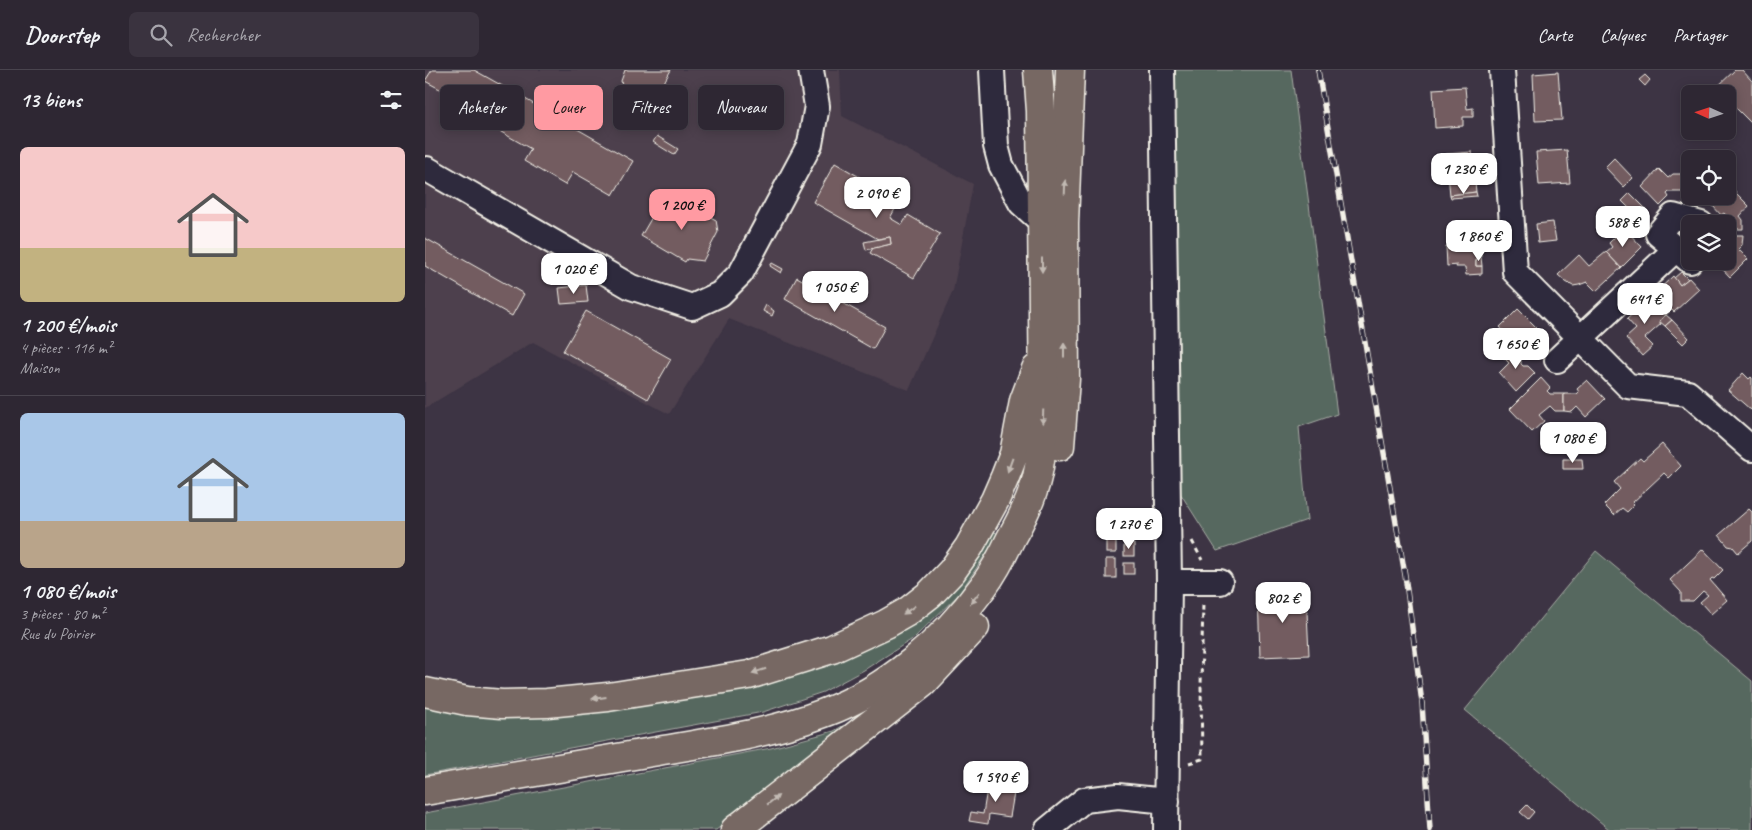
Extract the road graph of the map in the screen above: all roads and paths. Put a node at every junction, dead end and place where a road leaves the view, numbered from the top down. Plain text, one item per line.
1 (811, 70) edge
2 (826, 70) edge
3 (992, 70) edge
4 (1038, 70) edge
5 (1070, 70) edge
6 (1162, 70) edge
7 (1502, 70) edge
8 (817, 106) junction
9 (427, 169) dead end
10 (1681, 218) edge
11 (1042, 222) junction
12 (1681, 253) edge
13 (1681, 263) edge
14 (1581, 338) junction
15 (1042, 351) junction
16 (1557, 360) dead end
17 (1752, 449) edge
18 (1169, 582) junction
19 (1211, 582) joint
20 (978, 623) junction
21 (425, 692) edge
22 (1167, 769) junction
23 (425, 791) edge
24 (425, 799) edge
25 (1167, 801) junction
26 (735, 830) edge
27 (1047, 830) edge
28 (1166, 830) edge

1 - 8 street
2 - 8 street
3 - 11 street
4 - 11 highway
20 -> 5 highway
6 - 18 street
7 - 14 street
8 - 9 street
10 - 12 street
11 -> 15 highway
13 - 14 street
14 - 16 street
14 - 17 street
15 -> 21 highway
15 -> 23 highway
18 - 19 street
18 - 22 street
19 - 22 path
20 - 24 highway
26 -> 20 highway
22 - 25 street
25 - 27 street
25 - 28 street

